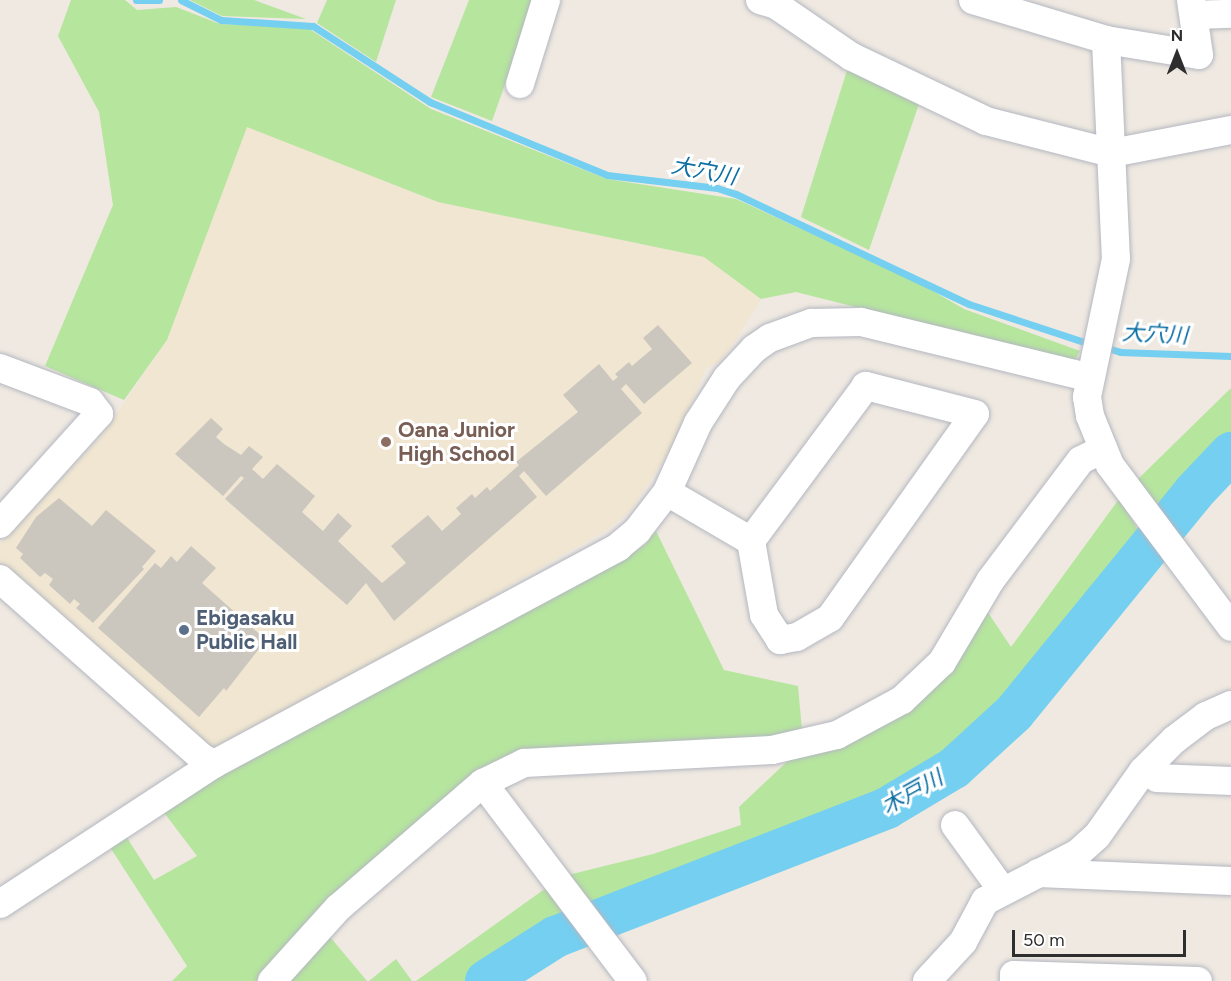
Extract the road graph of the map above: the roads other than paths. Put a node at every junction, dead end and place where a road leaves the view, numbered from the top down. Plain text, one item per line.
1 (546, 0) edge
2 (760, 0) edge
3 (973, 0) edge
4 (1024, 6) edge
5 (1192, 8) edge
6 (1231, 14) edge
7 (1106, 40) junction
8 (520, 84) dead end
9 (1231, 130) edge
10 (1112, 153) junction
11 (1095, 357) junction
12 (0, 368) edge
13 (1104, 449) junction
14 (667, 492) junction
15 (0, 524) edge
16 (751, 541) junction
17 (0, 579) edge
18 (1231, 627) edge
19 (1231, 705) edge
20 (214, 764) junction
21 (1157, 778) dead end
22 (1231, 781) edge
23 (483, 783) junction
24 (954, 825) dead end
25 (1034, 873) junction
26 (1231, 881) edge
27 (1002, 890) junction
28 (0, 904) edge
29 (630, 977) edge
30 (272, 981) edge
31 (927, 981) edge
32 (1014, 981) edge
33 (1198, 981) edge

1 - 8 street
2 - 10 street
3 - 4 street
4 - 7 street
5 - 6 street
5 - 7 street
7 - 10 street
9 - 10 street
10 - 11 street
11 - 13 street
11 - 14 street
12 - 15 street
13 - 18 street
13 - 23 street
14 - 16 street
14 - 20 street
16 - 16 street
17 - 20 street
19 - 25 street
20 - 28 street
21 - 22 street
23 - 29 street
23 - 30 street
24 - 27 street
25 - 26 street
25 - 27 street
27 - 31 street
32 - 33 street

